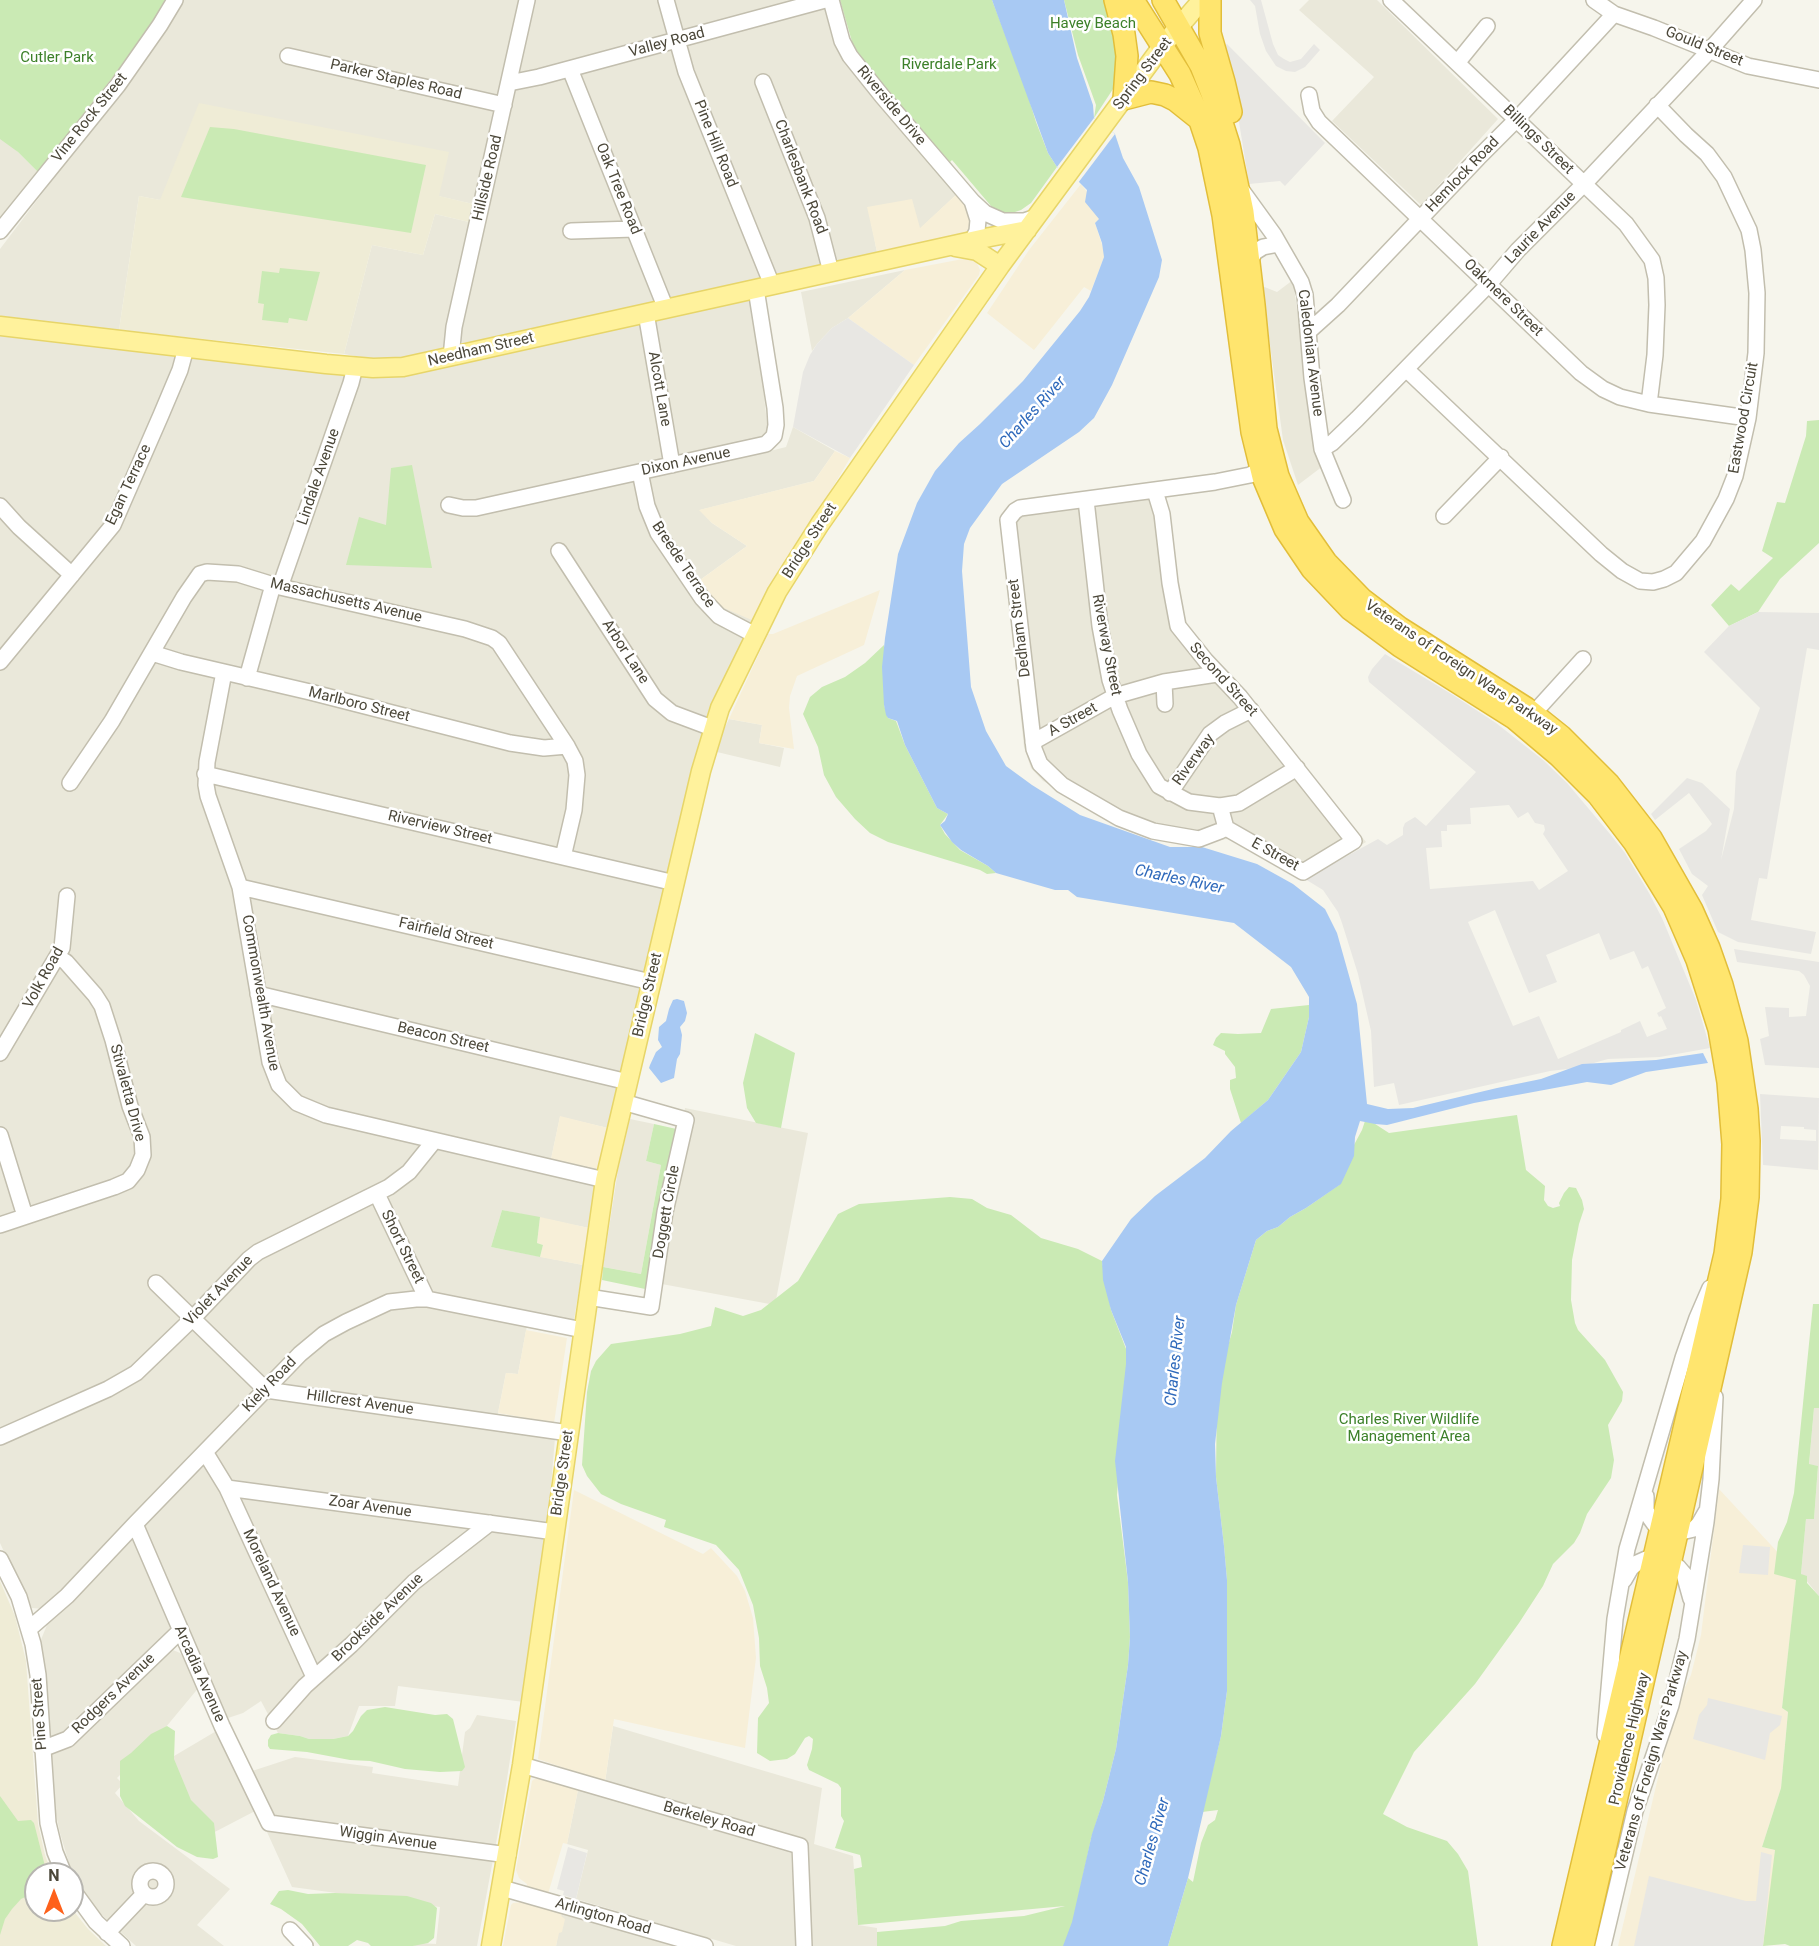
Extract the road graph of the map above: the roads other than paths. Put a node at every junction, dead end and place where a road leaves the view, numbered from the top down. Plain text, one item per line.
1 (174, 0) edge
2 (527, 0) edge
3 (666, 0) edge
4 (825, 0) edge
5 (831, 0) edge
6 (1115, 0) edge
7 (1133, 0) edge
8 (1163, 0) edge
9 (1202, 0) edge
10 (1210, 0) edge
11 (1391, 0) edge
12 (1594, 0) edge
13 (1754, 0) edge
14 (1614, 14) junction
15 (1179, 26) junction
16 (1487, 26) dead end
17 (676, 41) junction
18 (1163, 45) junction
19 (1710, 50) junction
20 (288, 56) dead end
21 (1457, 63) junction
22 (570, 69) junction
23 (1819, 80) edge
24 (763, 82) dead end
25 (509, 83) junction
26 (1309, 95) dead end
27 (1124, 99) junction
28 (504, 105) junction
29 (1657, 105) junction
30 (1517, 119) junction
31 (1200, 121) junction
32 (1086, 151) joint
33 (1584, 183) junction
34 (1238, 184) junction
35 (972, 201) junction
36 (1420, 219) junction
37 (1031, 224) junction
38 (634, 229) junction
39 (0, 231) edge
40 (571, 231) dead end
41 (972, 241) junction
42 (1279, 244) junction
43 (948, 248) junction
44 (1249, 262) junction
45 (1000, 266) junction
46 (831, 272) junction
47 (1488, 285) junction
48 (764, 287) junction
49 (666, 309) junction
50 (646, 313) junction
51 (2, 327) edge
52 (1308, 332) junction
53 (186, 348) junction
54 (451, 357) junction
55 (356, 367) junction
56 (1406, 369) junction
57 (1649, 404) junction
58 (1748, 418) junction
59 (1322, 449) junction
60 (1501, 458) junction
61 (672, 465) junction
62 (1260, 470) junction
63 (640, 472) junction
64 (1155, 491) junction
65 (1086, 500) junction
66 (1343, 500) dead end
67 (449, 505) dead end
68 (0, 506) edge
69 (1444, 516) dead end
70 (559, 551) dead end
71 (72, 575) junction
72 (277, 586) junction
73 (755, 635) junction
74 (152, 653) junction
75 (1583, 659) dead end
76 (0, 662) edge
77 (224, 672) junction
78 (1217, 674) junction
79 (247, 678) junction
80 (1164, 682) junction
81 (1115, 696) junction
82 (1165, 704) dead end
83 (1251, 711) junction
84 (1533, 714) junction
85 (712, 728) junction
86 (1033, 742) junction
87 (567, 746) junction
88 (1297, 768) junction
89 (205, 774) junction
90 (70, 783) dead end
91 (1170, 793) junction
92 (1220, 806) junction
93 (1226, 828) junction
94 (1354, 841) joint
95 (563, 857) junction
96 (675, 883) junction
97 (240, 887) junction
98 (67, 896) dead end
99 (58, 957) junction
100 (651, 982) junction
101 (258, 994) junction
102 (0, 1053) edge
103 (628, 1082) junction
104 (623, 1102) junction
105 (0, 1135) edge
106 (434, 1141) junction
107 (606, 1180) junction
108 (376, 1194) junction
109 (25, 1216) junction
110 (0, 1225) edge
111 (1725, 1254) junction
112 (156, 1283) dead end
113 (588, 1297) junction
114 (427, 1299) junction
115 (192, 1319) junction
116 (583, 1330) junction
117 (1717, 1361) junction
118 (266, 1390) junction
119 (569, 1432) junction
120 (0, 1437) edge
121 (205, 1452) junction
122 (1646, 1484) junction
123 (227, 1488) junction
124 (1709, 1500) junction
125 (489, 1523) junction
126 (135, 1524) junction
127 (1670, 1531) junction
128 (555, 1532) junction
129 (0, 1559) edge
130 (1663, 1560) junction
131 (1619, 1591) junction
132 (1691, 1614) junction
133 (29, 1629) junction
134 (180, 1631) junction
135 (314, 1677) junction
136 (274, 1721) dead end
137 (42, 1749) junction
138 (522, 1766) junction
139 (1603, 1777) junction
140 (268, 1823) joint
141 (508, 1855) junction
142 (59, 1862) edge
143 (502, 1887) junction
144 (144, 1894) dead end
145 (84, 1907) edge
146 (290, 1930) dead end
147 (107, 1933) junction
148 (122, 1946) edge
149 (305, 1946) edge
150 (491, 1946) edge
151 (705, 1946) edge
152 (804, 1946) edge
153 (1563, 1946) edge
154 (1583, 1946) edge
155 (1603, 1946) edge

1 - 39 street, Vine Rock Street
2 - 25 street, Hillside Road
3 - 17 street, Pine Hill Road
4 - 17 street, Valley Road
5 - 35 street, Riverside Drive
6 - 27 highway
7 - 18 highway, Veterans of Foreign Wars Parkway
8 - 15 highway, Veterans of Foreign Wars Parkway
9 - 15 main road, Spring Street
10 - 34 highway
11 - 21 street, Billings Street
12 - 14 street, Gould Street
13 - 19 street, Laurie Avenue
14 - 19 street, Gould Street
14 - 30 street, Hemlock Road
15 - 18 main road, Spring Street
15 - 34 highway, Veterans of Foreign Wars Parkway
16 - 21 street
17 - 22 street, Valley Road
17 - 48 street, Pine Hill Road
18 - 27 main road, Spring Street
18 - 31 highway, Veterans of Foreign Wars Parkway
19 - 23 street, Gould Street
19 - 29 street, Laurie Avenue
20 - 28 street, Parker Staples Road
21 - 30 street, Billings Street
22 - 25 street, Valley Road
22 - 38 street, Oak Tree Road
24 - 46 street, Charlesbank Road
25 - 28 street, Hillside Road
26 - 36 street, Oakmere Street
27 - 31 highway
27 - 32 main road, Spring Street
28 - 54 street, Hillside Road
29 - 33 street, Laurie Avenue
29 - 58 street, Eastwood Circuit
30 - 33 street, Billings Street
30 - 36 street, Hemlock Road
31 - 62 highway, Veterans of Foreign Wars Parkway
32 - 37 main road, Bridge Street
33 - 47 street, Laurie Avenue
33 - 57 street, Billings Street
34 - 42 street, Caledonian Avenue
34 - 44 highway, Veterans of Foreign Wars Parkway
35 - 37 street, Riverside Drive
35 - 41 street
36 - 47 street, Oakmere Street
36 - 52 street, Hemlock Road
37 - 41 main road, Needham Street
37 - 45 main road, Bridge Street
38 - 40 street
38 - 49 street, Oak Tree Road
41 - 43 main road, Needham Street
42 - 44 street
42 - 52 street, Caledonian Avenue
43 - 45 main road, Needham Street
43 - 46 main road, Needham Street
44 - 84 highway, Veterans of Foreign Wars Parkway
45 - 73 main road, Bridge Street
46 - 48 main road, Needham Street
47 - 56 street, Laurie Avenue
47 - 57 street, Oakmere Street
48 - 49 main road, Needham Street
48 - 61 street, Dixon Avenue
49 - 50 main road, Needham Street
50 - 54 main road, Needham Street
50 - 61 street, Alcott Lane
51 - 53 main road, Needham Street
52 - 59 street, Caledonian Avenue
53 - 55 main road, Needham Street
53 - 71 street, Egan Terrace
54 - 55 main road, Needham Street
55 - 72 street, Lindale Avenue
56 - 59 street, Laurie Avenue
56 - 60 street, Eastwood Circuit
57 - 58 street, Oakmere Street
58 - 60 street, Eastwood Circuit
59 - 66 street, Caledonian Avenue
60 - 69 street
61 - 63 street, Dixon Avenue
62 - 64 street, Dedham Street
62 - 111 highway, Veterans of Foreign Wars Parkway
63 - 67 street, Dixon Avenue
63 - 73 street, Breede Terrace
64 - 65 street, Dedham Street
64 - 78 street, Second Street
65 - 81 street, Riverway Street
65 - 86 street, Dedham Street
68 - 71 street
70 - 85 street, Arbor Lane
71 - 76 street, Egan Terrace
72 - 74 street, Massachusetts Avenue
72 - 79 street, Lindale Avenue
72 - 87 street, Massachusetts Avenue
73 - 85 main road, Bridge Street
74 - 77 street, Marlboro Street
74 - 90 street, Massachusetts Avenue
75 - 84 street
77 - 79 street, Marlboro Street
77 - 89 street, Commonwealth Avenue
78 - 80 street, A Street
78 - 83 street, Second Street
79 - 87 street, Marlboro Street
80 - 81 street, A Street
80 - 82 street
81 - 86 street, A Street
81 - 91 street, Riverway Street
83 - 88 street, Second Street
83 - 91 street, Riverway
84 - 117 highway, Veterans of Foreign Wars Parkway
85 - 96 main road, Bridge Street
86 - 93 street, Dedham Street
87 - 95 street, Massachusetts Avenue
88 - 92 street
88 - 94 street, Second Street
89 - 95 street, Riverview Street
89 - 97 street, Commonwealth Avenue
91 - 92 street, Riverway Street
92 - 93 street
93 - 94 street, E Street
95 - 96 street, Riverview Street
96 - 100 main road, Bridge Street
97 - 100 street, Fairfield Street
97 - 101 street, Commonwealth Avenue
98 - 99 street, Volk Road
99 - 102 street, Volk Road
99 - 109 street, Stivaletta Drive
100 - 103 main road, Bridge Street
101 - 103 street, Beacon Street
101 - 106 street, Commonwealth Avenue
103 - 104 main road, Bridge Street
104 - 107 main road, Bridge Street
104 - 113 street, Doggett Circle
105 - 109 street
106 - 107 street, Commonwealth Avenue
106 - 108 street, Violet Avenue
107 - 113 main road, Bridge Street
108 - 114 street, Short Street
108 - 115 street, Violet Avenue
109 - 110 street, Stivaletta Drive
111 - 122 street, Veterans of Foreign Wars Parkway
111 - 127 highway, Veterans of Foreign Wars Parkway
112 - 115 street
113 - 116 main road, Bridge Street
114 - 116 street, Kiely Road
114 - 118 street, Kiely Road
115 - 118 street
115 - 120 street, Violet Avenue
116 - 119 main road, Bridge Street
117 - 124 street, Veterans of Foreign Wars Parkway
117 - 127 highway, Veterans of Foreign Wars Parkway
118 - 119 street, Hillcrest Avenue
118 - 121 street, Kiely Road
119 - 128 main road, Bridge Street
121 - 123 street
121 - 126 street, Kiely Road
122 - 127 street
122 - 131 street, Veterans of Foreign Wars Parkway
123 - 125 street, Zoar Avenue
123 - 135 street, Moreland Avenue
124 - 127 street
124 - 132 street, Veterans of Foreign Wars Parkway
125 - 128 street, Zoar Avenue
125 - 135 street, Brookside Avenue
126 - 133 street, Kiely Road
126 - 134 street, Arcadia Avenue
127 - 130 highway, Veterans of Foreign Wars Parkway
128 - 138 main road, Bridge Street
129 - 133 street, Pine Street
130 - 131 street
130 - 132 street
130 - 139 highway, Providence Highway
130 - 154 highway, Providence Highway
131 - 139 street, Veterans of Foreign Wars Parkway
132 - 155 street, Veterans of Foreign Wars Parkway
133 - 137 street, Pine Street
134 - 137 street, Rodgers Avenue
134 - 140 street, Arcadia Avenue
135 - 136 street, Brookside Avenue
137 - 142 street, Pine Street
138 - 141 main road, Bridge Street
138 - 152 street, Berkeley Road
139 - 153 highway, Providence Highway
140 - 141 street, Wiggin Avenue
141 - 143 main road, Bridge Street
143 - 150 main road, Bridge Street
143 - 151 street, Arlington Road
144 - 147 street
145 - 147 street
146 - 149 street
147 - 148 street

